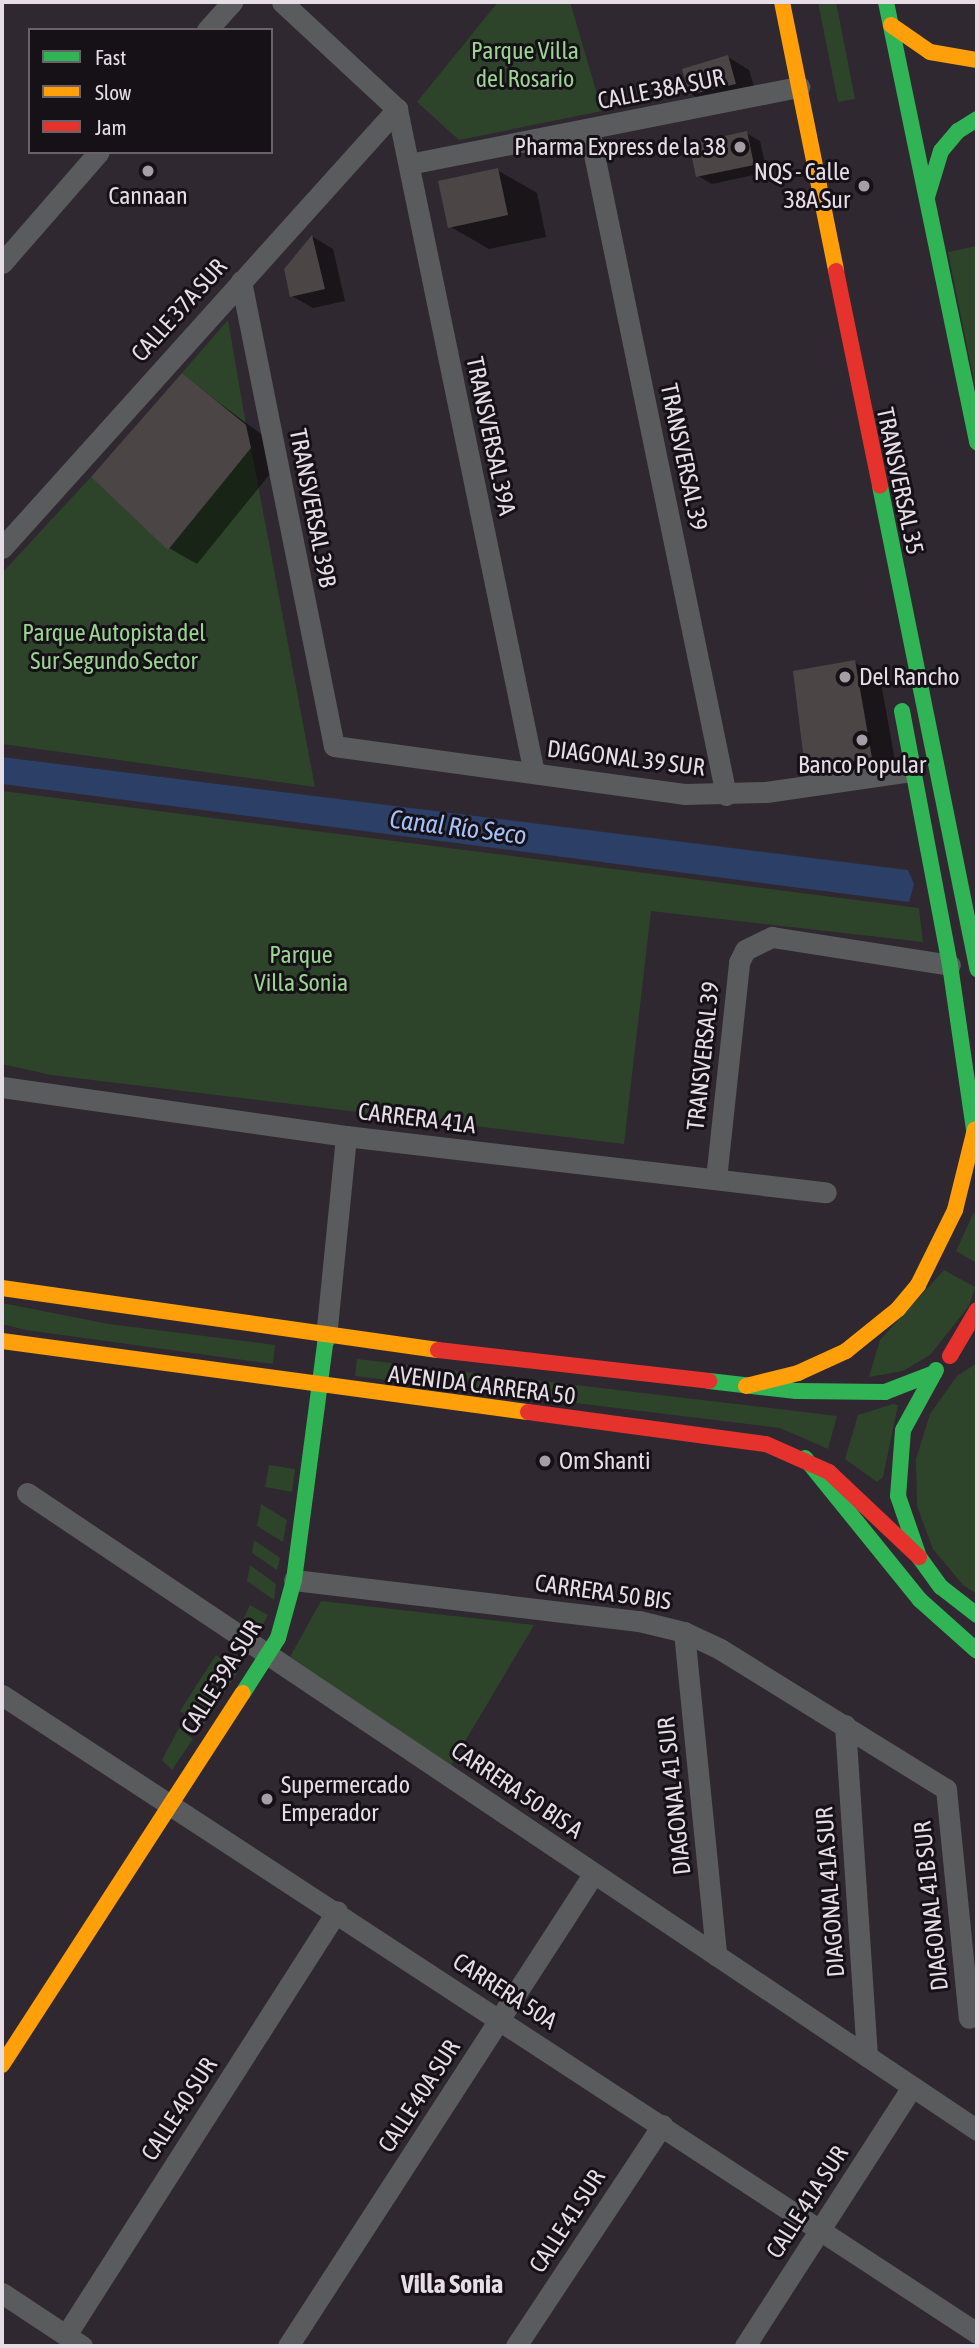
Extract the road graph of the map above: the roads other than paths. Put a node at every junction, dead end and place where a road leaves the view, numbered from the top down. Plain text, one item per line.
1 (232, 2) edge
2 (282, 2) edge
3 (782, 2) edge
4 (886, 2) edge
5 (891, 25) junction
6 (209, 28) edge
7 (977, 60) edge
8 (799, 87) junction
9 (397, 109) junction
10 (977, 118) edge
11 (589, 130) junction
12 (97, 154) edge
13 (409, 164) junction
14 (926, 200) junction
15 (2, 263) edge
16 (241, 281) junction
17 (977, 443) edge
18 (882, 507) junction
19 (2, 548) edge
20 (894, 649) dead end
21 (900, 697) dead end
22 (334, 746) joint
23 (912, 771) junction
24 (534, 773) junction
25 (726, 795) junction
26 (950, 965) junction
27 (977, 969) edge
28 (2, 1087) edge
29 (975, 1129) junction
30 (346, 1136) junction
31 (977, 1150) edge
32 (716, 1179) junction
33 (827, 1192) dead end
34 (2, 1288) edge
35 (977, 1310) edge
36 (326, 1336) junction
37 (977, 1337) edge
38 (2, 1341) edge
39 (950, 1356) junction
40 (934, 1373) junction
41 (746, 1386) junction
42 (320, 1387) junction
43 (805, 1458) junction
44 (27, 1493) dead end
45 (919, 1557) junction
46 (294, 1580) junction
47 (977, 1615) edge
48 (684, 1632) junction
49 (977, 1651) edge
50 (268, 1655) junction
51 (2, 1695) edge
52 (845, 1725) junction
53 (946, 1789) joint
54 (171, 1805) junction
55 (594, 1873) junction
56 (337, 1911) junction
57 (716, 1955) junction
58 (970, 2018) dead end
59 (500, 2019) junction
60 (867, 2056) junction
61 (2, 2065) edge
62 (912, 2087) junction
63 (662, 2125) junction
64 (977, 2130) edge
65 (820, 2230) junction
66 (2, 2293) edge
67 (977, 2334) edge
68 (74, 2341) edge
69 (288, 2346) edge
70 (516, 2346) edge
71 (746, 2346) edge
72 (971, 2346) edge

1 - 6 street
2 - 9 street
3 - 8 main road, TRANSVERSAL 35
4 - 5 main road
5 - 7 main road
5 - 14 main road
8 - 11 street, CALLE 38A SUR
8 - 18 main road, TRANSVERSAL 35
9 - 13 street, TRANSVERSAL 39A
9 - 16 street, CALLE 37A SUR
10 - 14 main road
11 - 13 street, CALLE 38A SUR
11 - 25 street, TRANSVERSAL 39
12 - 15 street
13 - 24 street, TRANSVERSAL 39A
14 - 17 main road
16 - 19 street, CALLE 37A SUR
16 - 22 street, TRANSVERSAL 39B
18 - 20 main road
18 - 27 main road, TRANSVERSAL 35
21 - 23 main road
22 - 24 street, DIAGONAL 39 SUR
23 - 25 street, DIAGONAL 39 SUR
23 - 26 main road
24 - 25 street, DIAGONAL 39 SUR
26 - 29 main road
26 - 32 street, TRANSVERSAL 39
28 - 30 street, CARRERA 41A
29 - 31 main road
29 - 41 main road
30 - 32 street, CARRERA 41A
30 - 36 street, CALLE 39A SUR
32 - 33 street, CARRERA 41A
34 - 36 main road, AVENIDA CARRERA 50
35 - 39 main road
36 - 41 main road, AVENIDA CARRERA 50
36 - 42 main road, CALLE 39A SUR
37 - 39 main road
38 - 42 main road, AVENIDA CARRERA 50
39 - 40 main road
40 - 41 main road, AVENIDA CARRERA 50
40 - 45 main road
42 - 43 main road, AVENIDA CARRERA 50
42 - 46 main road, CALLE 39A SUR
43 - 45 main road, AVENIDA CARRERA 50
43 - 49 main road
44 - 50 street, CARRERA 50 BIS A
45 - 47 main road
46 - 48 street, CARRERA 50 BIS
46 - 50 main road, CALLE 39A SUR
48 - 52 street, CARRERA 50 BIS
48 - 57 street, DIAGONAL 41 SUR
50 - 54 main road, CALLE 39A SUR
50 - 55 street, CARRERA 50 BIS A
51 - 54 street, CARRERA 50A
52 - 53 street, CARRERA 50 BIS
52 - 60 street, DIAGONAL 41A SUR
53 - 58 street, DIAGONAL 41B SUR
54 - 56 street, CARRERA 50A
54 - 61 main road, CALLE 39A SUR
55 - 57 street, CARRERA 50 BIS A
55 - 59 street, CALLE 40A SUR
56 - 59 street, CARRERA 50A
56 - 68 street, CALLE 40 SUR
57 - 60 street, CARRERA 50 BIS A
59 - 63 street, CARRERA 50A
59 - 69 street, CALLE 40A SUR
60 - 62 street, CARRERA 50 BIS A
62 - 64 street, CARRERA 50 BIS A
62 - 65 street, CALLE 41A SUR
63 - 65 street, CARRERA 50A
63 - 70 street, CALLE 41 SUR
65 - 67 street, CARRERA 50A
65 - 71 street, CALLE 41A SUR
66 - 68 street
67 - 72 street

